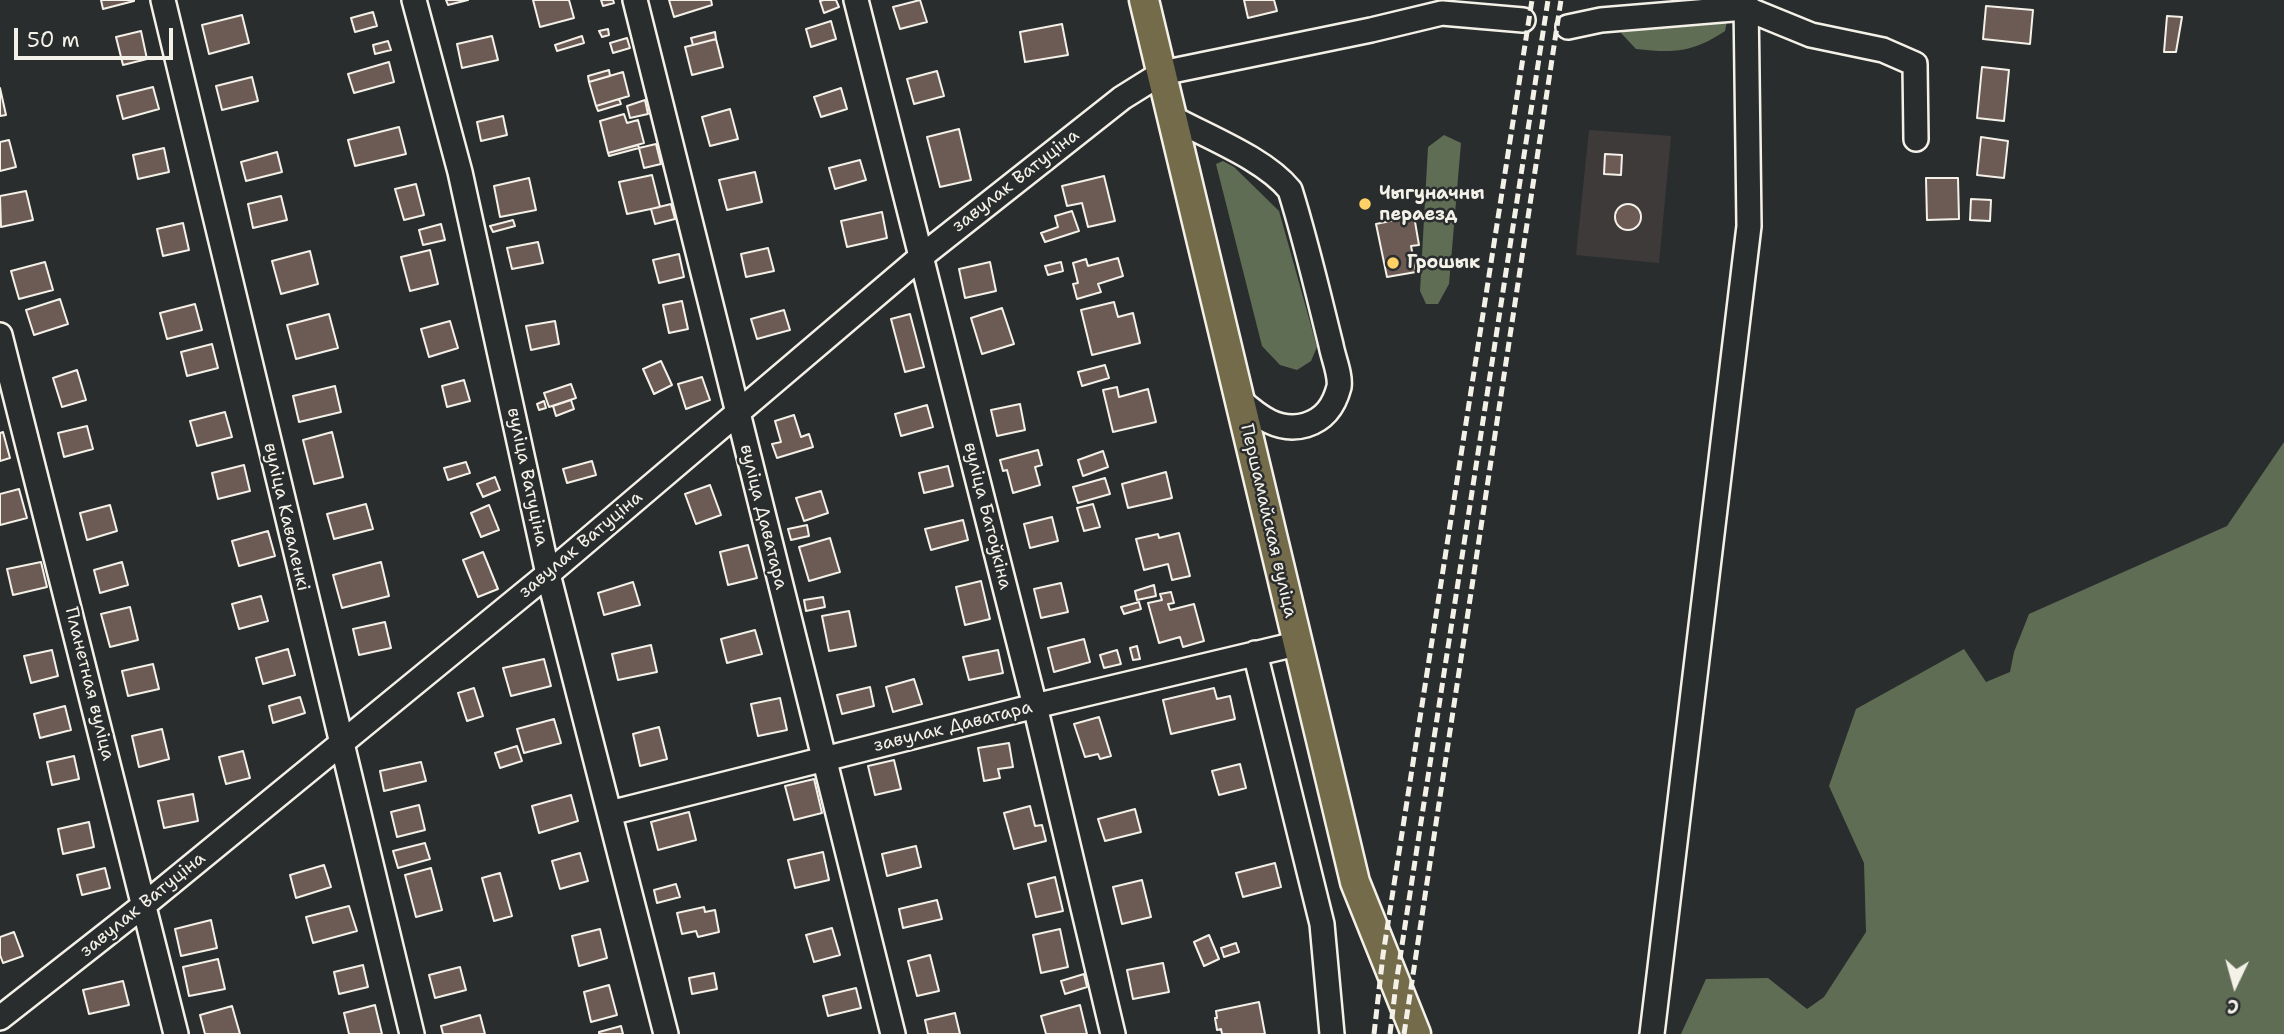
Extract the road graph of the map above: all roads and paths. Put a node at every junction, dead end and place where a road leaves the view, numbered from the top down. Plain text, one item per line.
1 (163, 0) edge
2 (414, 0) edge
3 (635, 0) edge
4 (856, 0) edge
5 (1144, 0) edge
6 (1746, 4) edge
7 (1523, 20) dead end
8 (1568, 27) dead end
9 (1162, 73) junction
10 (1173, 118) junction
11 (1916, 139) dead end
12 (922, 256) junction
13 (0, 335) edge
14 (1240, 400) junction
15 (737, 413) junction
16 (548, 573) junction
17 (1296, 644) junction
18 (1255, 653) junction
19 (1035, 706) junction
20 (340, 745) junction
21 (824, 759) junction
22 (610, 813) junction
23 (144, 905) junction
24 (0, 1018) edge
25 (176, 1034) edge
26 (412, 1034) edge
27 (666, 1034) edge
28 (894, 1034) edge
29 (1113, 1034) edge
30 (1332, 1034) edge
31 (1416, 1034) edge
32 (1652, 1034) edge

1 - 20 street, вуліца Каваленкі
2 - 16 street, вуліца Ватуціна
3 - 15 street, вуліца Даватара
4 - 12 street, вуліца Батоўкіна
5 - 9 main road, Першамайская вуліца
6 - 8 street
6 - 11 street
6 - 32 street
7 - 9 street
9 - 10 main road, Першамайская вуліца
9 - 12 street, завулак Ватуціна
10 - 14 main road, Першамайская вуліца
10 - 14 street
12 - 15 street, завулак Ватуціна
12 - 19 street, вуліца Батоўкіна
13 - 23 street, Планетная вуліца
14 - 17 main road, Першамайская вуліца
15 - 16 street, завулак Ватуціна
15 - 21 street, вуліца Даватара
16 - 20 street, завулак Ватуціна
16 - 22 street, вуліца Ватуціна
17 - 18 street, завулак Даватара
17 - 31 main road, Першамайская вуліца
18 - 19 street, завулак Даватара
18 - 30 street
19 - 21 street, завулак Даватара
19 - 29 street, вуліца Батоўкіна
20 - 23 street, завулак Ватуціна
20 - 26 street, вуліца Каваленкі
21 - 22 street, завулак Даватара
21 - 28 street, вуліца Даватара
22 - 27 street, вуліца Ватуціна
23 - 24 street, завулак Ватуціна
23 - 25 street, Планетная вуліца

